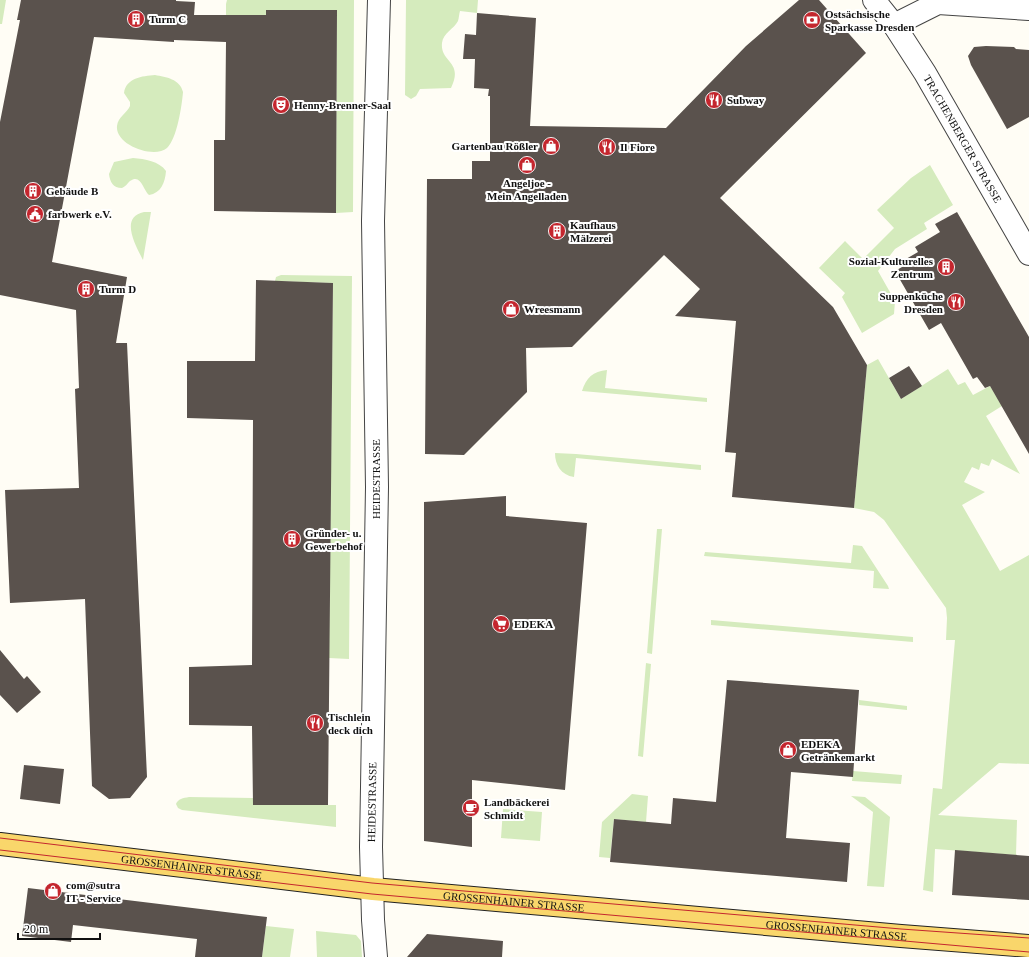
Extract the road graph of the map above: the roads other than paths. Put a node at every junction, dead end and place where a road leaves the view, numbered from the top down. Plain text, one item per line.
1 (379, 0) edge
2 (874, 0) edge
3 (1029, 9) edge
4 (894, 25) junction
5 (1029, 254) edge
6 (0, 844) edge
7 (372, 889) junction
8 (1029, 946) edge
9 (376, 957) edge

1 - 7 street, HEIDESTRASSE
2 - 4 street, TRACHENBERGER STRASSE
3 - 4 street
4 - 5 street, TRACHENBERGER STRASSE
6 - 7 main road, GROSSENHAINER STRASSE
7 - 8 main road, GROSSENHAINER STRASSE
7 - 9 street, HEIDESTRASSE

